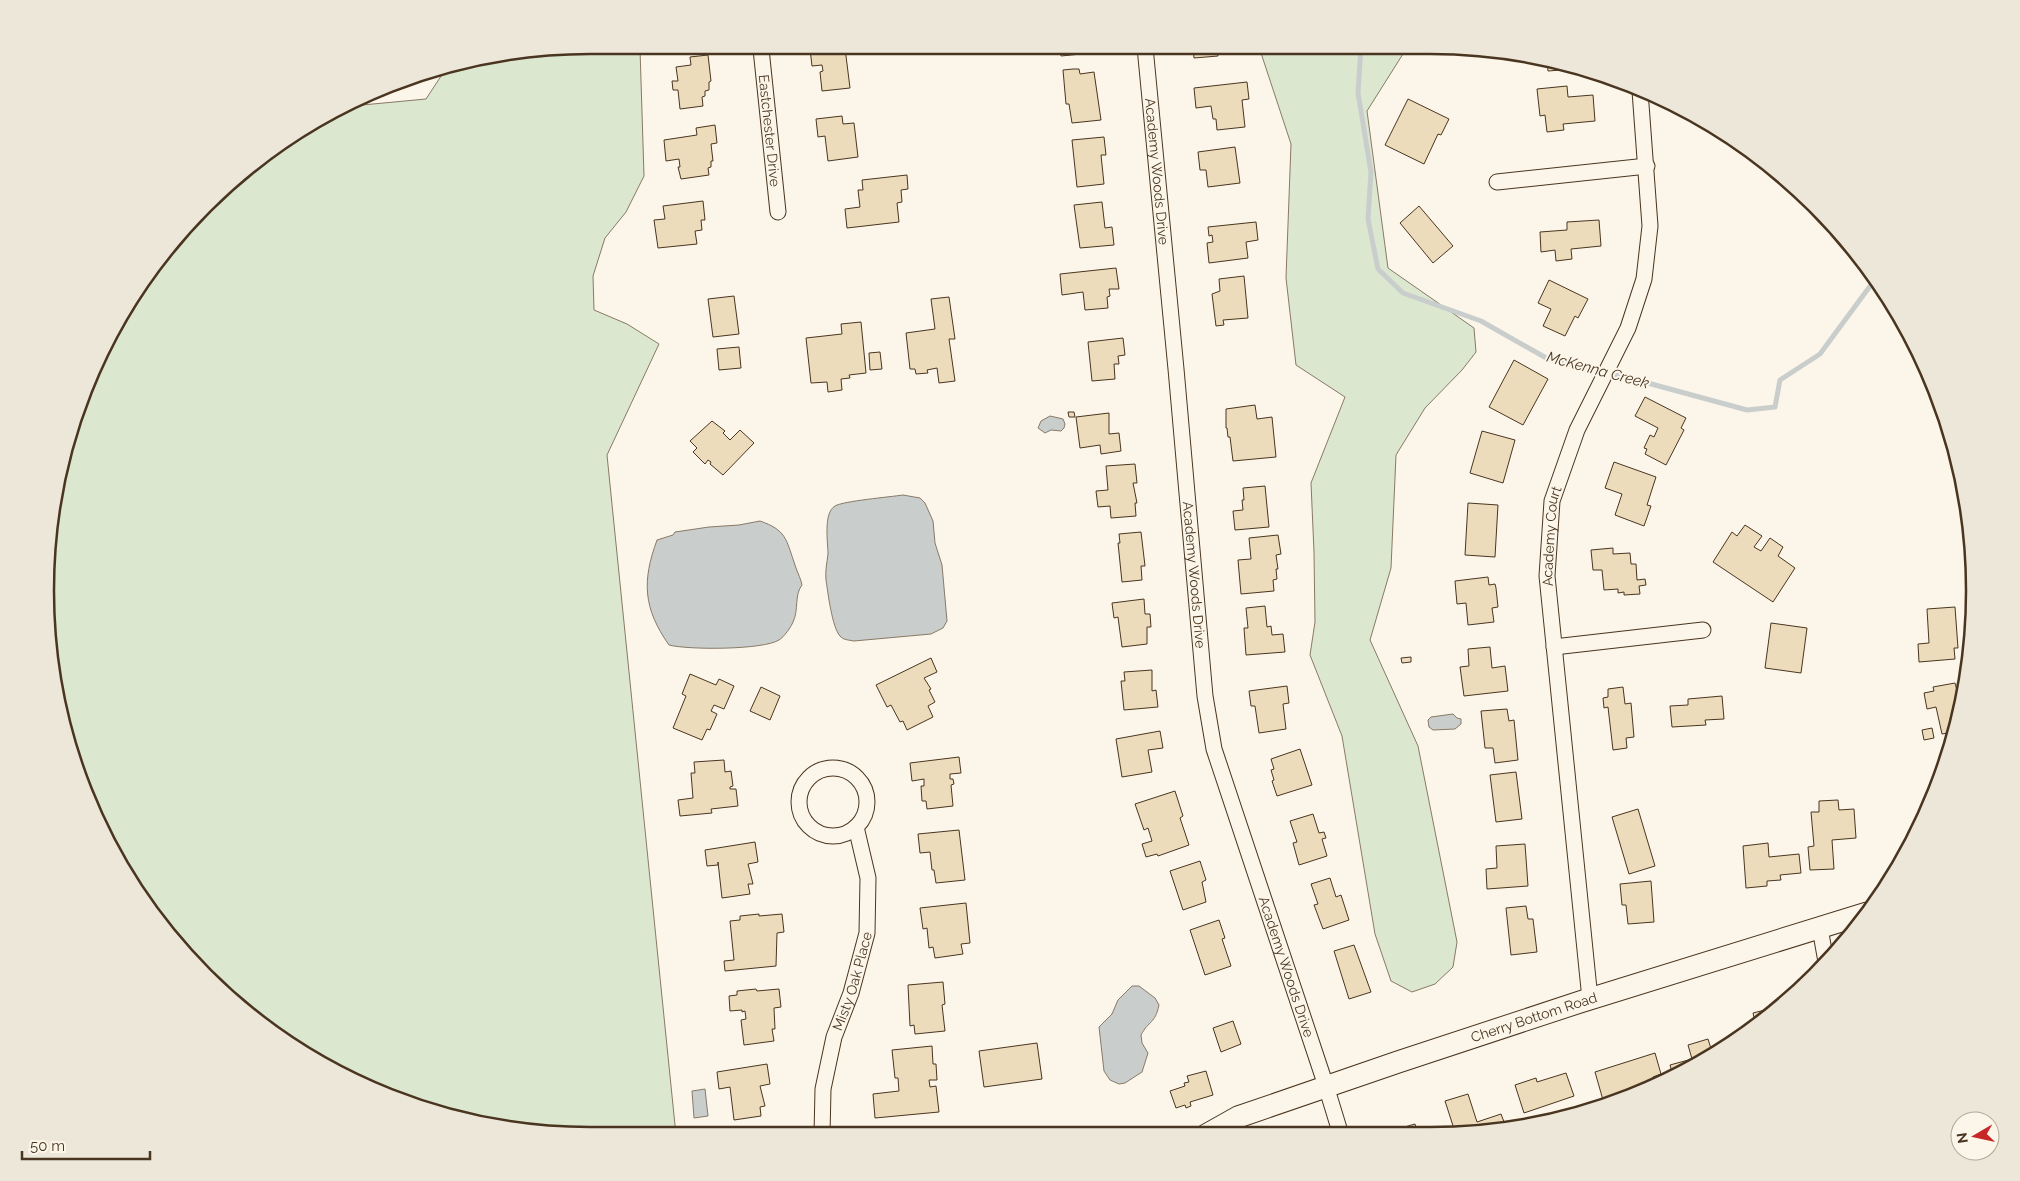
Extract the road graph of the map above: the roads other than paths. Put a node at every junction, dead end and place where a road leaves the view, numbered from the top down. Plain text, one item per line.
1 (762, 54) edge
2 (1146, 54) edge
3 (1641, 97) edge
4 (1647, 166) junction
5 (1497, 182) dead end
6 (778, 212) dead end
7 (1703, 630) dead end
8 (1554, 647) junction
9 (856, 827) junction
10 (1855, 917) edge
11 (1820, 928) junction
12 (1824, 953) edge
13 (1590, 999) junction
14 (1326, 1086) junction
15 (822, 1127) edge
16 (1220, 1127) edge
17 (1338, 1127) edge

1 - 6 street, Eastchester Drive
2 - 14 street, Academy Woods Drive
3 - 4 street, Academy Court
4 - 5 street
4 - 8 street, Academy Court
7 - 8 street
8 - 13 street, Academy Court
9 - 9 street
9 - 15 street, Misty Oak Place
10 - 11 main road, Cherry Bottom Road
11 - 12 street
11 - 13 main road, Cherry Bottom Road
13 - 14 main road, Cherry Bottom Road
14 - 16 main road, Cherry Bottom Road
14 - 17 street, Academy Woods Drive

